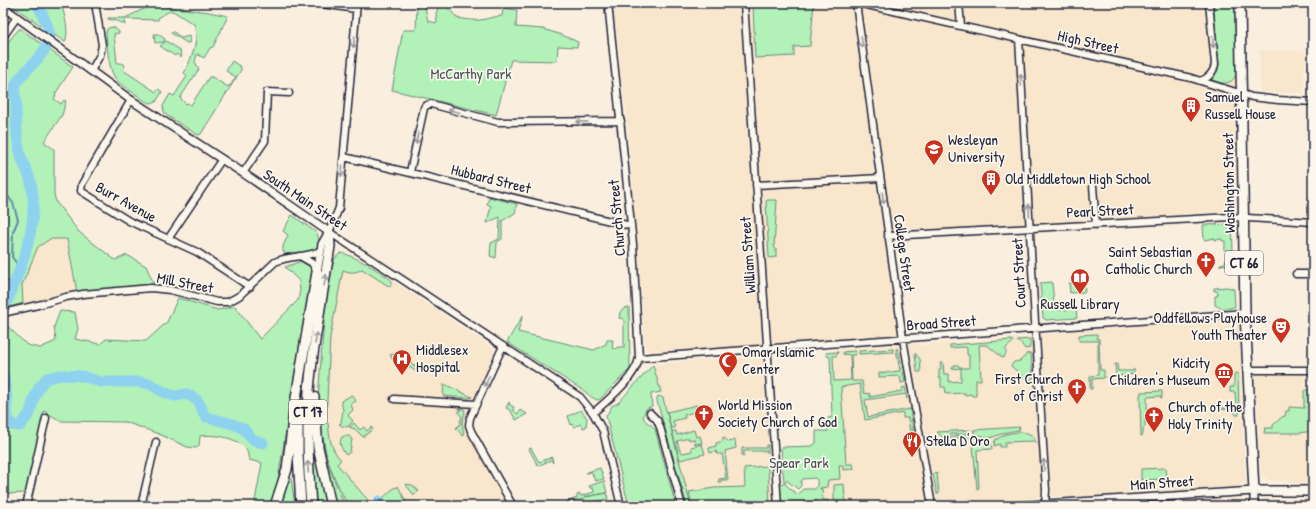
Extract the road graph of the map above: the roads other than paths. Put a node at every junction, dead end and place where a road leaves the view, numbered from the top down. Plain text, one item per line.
1 (95, 3) edge
2 (315, 3) edge
3 (608, 3) edge
4 (744, 3) edge
5 (857, 3) edge
6 (959, 3) edge
7 (1210, 3) edge
8 (1240, 3) edge
9 (357, 6) edge
10 (3, 7) edge
11 (17, 17) junction
12 (961, 26) junction
13 (3, 38) edge
14 (1019, 39) junction
15 (91, 71) junction
16 (1200, 81) junction
17 (289, 93) dead end
18 (1242, 95) junction
19 (131, 100) junction
20 (1313, 102) edge
21 (621, 121) junction
22 (344, 157) junction
23 (222, 159) junction
24 (410, 172) junction
25 (243, 173) junction
26 (880, 178) junction
27 (756, 185) junction
28 (1093, 186) dead end
29 (1243, 218) junction
30 (1313, 222) edge
31 (1096, 225) junction
32 (631, 226) junction
33 (1030, 228) junction
34 (329, 232) junction
35 (888, 236) junction
36 (168, 239) junction
37 (320, 251) junction
38 (300, 256) junction
39 (317, 272) junction
40 (1296, 274) dead end
41 (1313, 274) edge
42 (250, 287) junction
43 (3, 313) edge
44 (1245, 313) junction
45 (1036, 329) junction
46 (903, 339) junction
47 (503, 346) junction
48 (767, 349) junction
49 (308, 354) junction
50 (639, 358) junction
51 (1248, 370) junction
52 (1313, 370) edge
53 (394, 399) dead end
54 (476, 404) junction
55 (594, 413) junction
56 (650, 413) dead end
57 (46, 418) dead end
58 (156, 442) dead end
59 (1254, 491) junction
60 (1313, 491) edge
61 (1045, 505) edge
62 (26, 506) edge
63 (141, 506) edge
64 (275, 506) edge
65 (301, 506) edge
66 (311, 506) edge
67 (331, 506) edge
68 (513, 506) edge
69 (621, 506) edge
70 (682, 506) edge
71 (778, 506) edge
72 (932, 506) edge
73 (1014, 506) edge
74 (1254, 506) edge

1 - 15 street
2 - 9 street
3 - 21 street, Church Street
4 - 27 street, William Street
5 - 12 street, High Street
5 -> 26 street, College Street
6 - 12 street
7 -> 16 street
8 - 18 highway, Washington Street / CT 66
9 -> 22 street
10 - 11 main road, South Main Street
11 - 13 street
11 - 15 main road, South Main Street
12 - 14 street, High Street
14 - 16 street, High Street
33 -> 14 street, Court Street
15 - 19 main road, South Main Street
16 - 18 street, High Street
17 - 25 street
18 - 20 street, High Street
18 - 29 highway, Washington Street / CT 66
19 - 23 main road, South Main Street
19 - 36 street, Burr Avenue
21 -> 24 street
21 - 32 street, Church Street
22 - 24 street, Hubbard Street
22 -> 34 street
23 - 25 main road, South Main Street
23 - 36 street
24 - 32 street, Hubbard Street
25 - 34 main road, South Main Street
26 - 27 street
26 -> 35 street, College Street
27 - 48 street, William Street
28 - 31 street
29 - 30 street, Pearl Street
29 - 31 street, Pearl Street
29 - 44 highway, Washington Street / CT 66
31 - 33 street, Pearl Street
32 - 50 street, Church Street
33 - 35 street, Pearl Street
33 - 45 street, Court Street
34 - 37 main road, CT 17
34 - 47 street, South Main Street
49 -> 34 highway, CT 17
35 - 46 street, College Street
36 - 42 street, Burr Avenue
37 - 38 street, Mill Street
37 - 39 main road, CT 17
38 - 39 street
38 - 42 street, Mill Street
39 - 49 highway, CT 17
40 - 41 street
42 - 43 street, Mill Street
44 - 45 street, Broad Street
44 - 51 highway, Washington Street / CT 66
45 - 46 street, Broad Street
61 -> 45 street, Court Street
46 - 48 street, Broad Street
46 - 72 street, College Street
47 -> 54 street
47 - 55 street, South Main Street
48 - 50 street, Broad Street
48 - 71 street, William Street
49 - 64 highway
49 - 65 highway, CT 17
66 -> 49 highway, CT 17
49 - 67 highway
50 - 55 street, Church Street
51 - 52 street
51 - 59 highway, Washington Street / CT 66
53 - 54 street
54 - 68 street
55 - 69 street
56 - 70 street
57 - 62 street
58 - 63 street
59 - 60 highway, Main Street
59 - 61 main road, Main Street
59 - 74 main road, Washington Street
61 - 73 main road, Main Street

